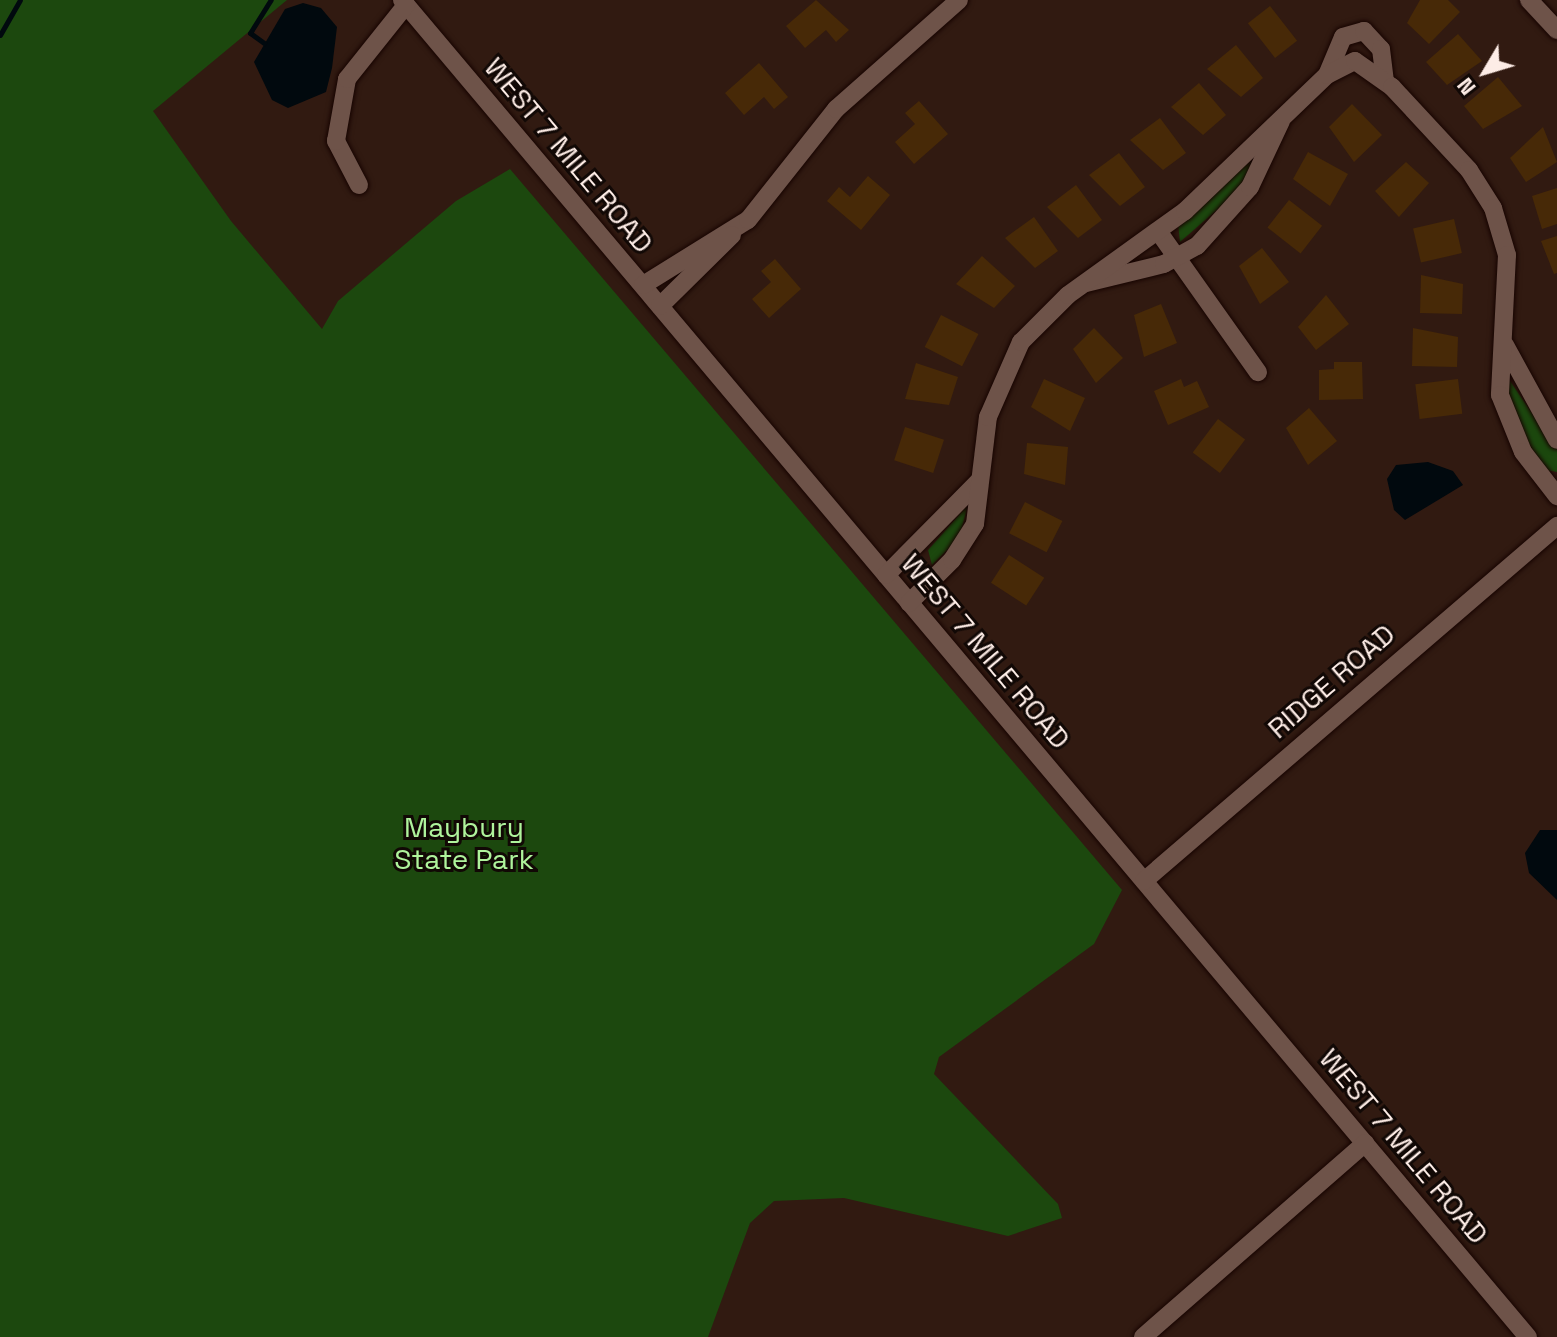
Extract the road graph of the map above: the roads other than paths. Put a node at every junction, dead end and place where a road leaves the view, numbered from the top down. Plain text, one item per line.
1 (959, 0) edge
2 (1529, 0) edge
3 (404, 3) edge
4 (1557, 30) edge
5 (1327, 75) junction
6 (1385, 80) junction
7 (1284, 115) junction
8 (359, 185) dead end
9 (736, 229) junction
10 (1158, 231) junction
11 (1176, 257) junction
12 (1083, 284) junction
13 (643, 285) junction
14 (660, 306) junction
15 (1505, 345) junction
16 (1258, 372) dead end
17 (1557, 440) edge
18 (979, 481) junction
19 (1557, 496) edge
20 (1557, 526) edge
21 (886, 575) junction
22 (909, 603) junction
23 (1144, 881) junction
24 (1365, 1143) junction
25 (1526, 1336) edge
26 (1143, 1337) edge

1 - 9 street
2 - 4 street
3 - 8 street
3 - 13 street, WEST 7 MILE ROAD
5 - 6 street
5 - 6 street
5 - 7 street
6 - 15 street
7 - 10 street
7 - 11 street
9 - 13 street
9 - 14 street
10 - 11 street
10 - 12 street
11 - 12 street
11 - 16 street
12 - 18 street
13 - 14 street, WEST 7 MILE ROAD
14 - 21 street, WEST 7 MILE ROAD
15 - 17 street
15 - 19 street
18 - 21 street
18 - 22 street
20 - 23 street, RIDGE ROAD
21 - 22 street, WEST 7 MILE ROAD
22 - 23 street, WEST 7 MILE ROAD
23 - 24 street, WEST 7 MILE ROAD
24 - 25 street, WEST 7 MILE ROAD
24 - 26 street

